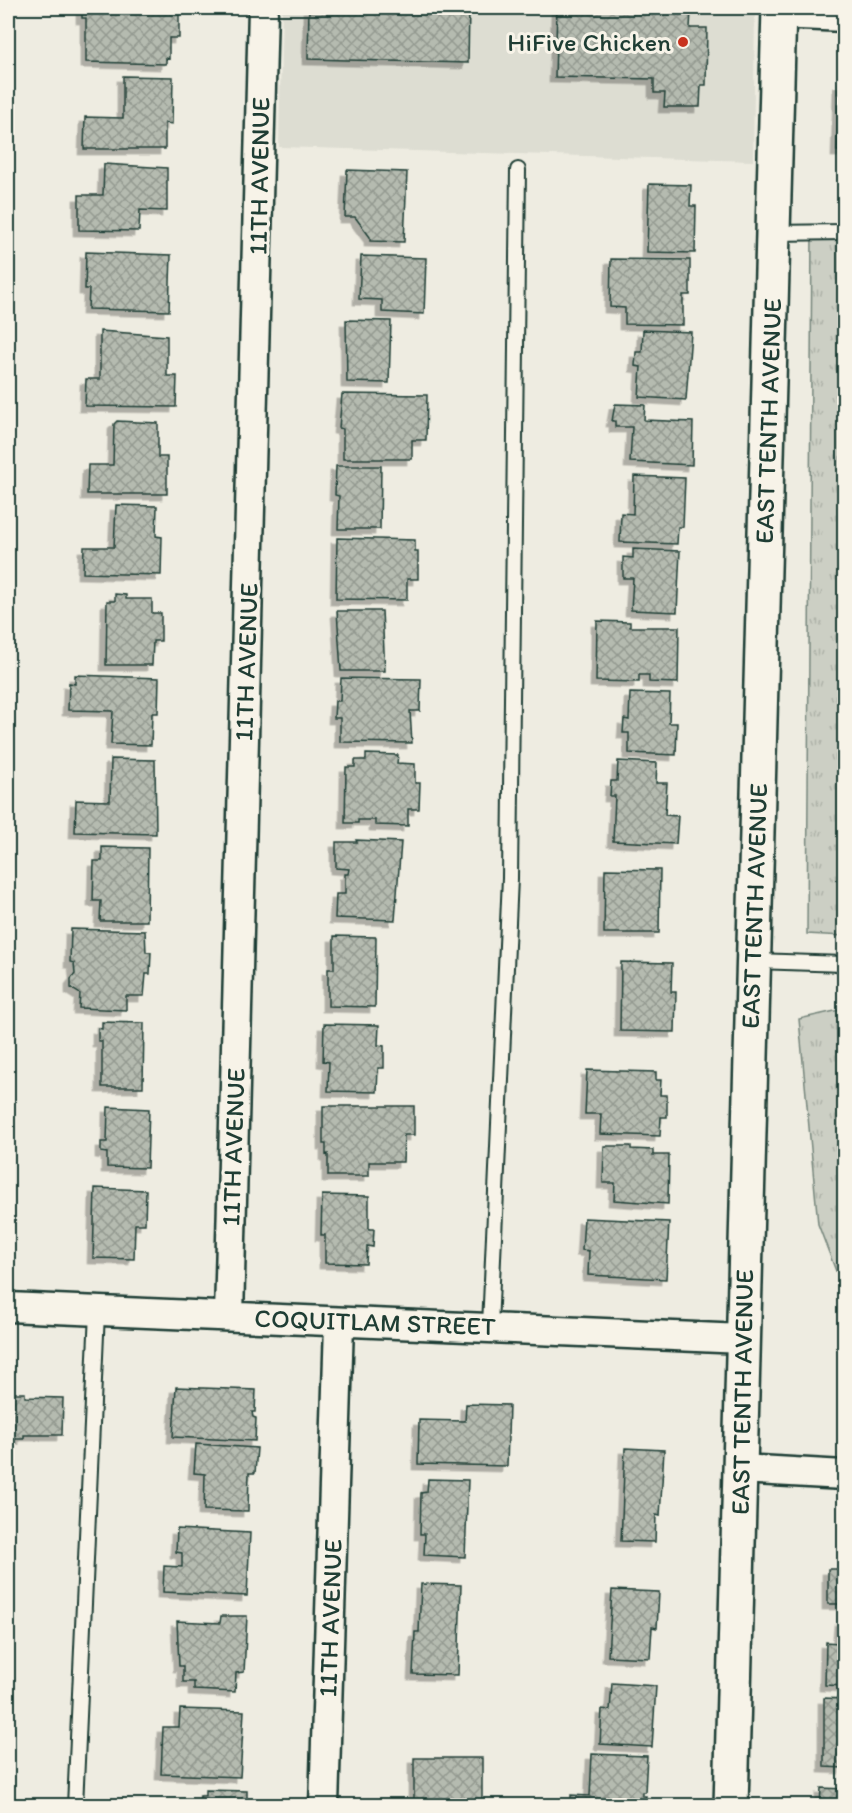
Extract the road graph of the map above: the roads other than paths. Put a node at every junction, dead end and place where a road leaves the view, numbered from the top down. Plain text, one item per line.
1 (263, 8) edge
2 (779, 11) edge
3 (844, 16) edge
4 (518, 170) dead end
5 (844, 232) edge
6 (773, 233) junction
7 (753, 961) junction
8 (844, 964) edge
9 (8, 1307) edge
10 (97, 1312) junction
11 (229, 1316) junction
12 (339, 1323) junction
13 (490, 1326) junction
14 (743, 1339) junction
15 (740, 1469) junction
16 (844, 1474) edge
17 (75, 1806) edge
18 (324, 1806) edge
19 (730, 1806) edge

1 - 11 street, 11TH AVENUE
2 - 3 street
2 - 6 main road, EAST TENTH AVENUE
4 - 13 lane
5 - 6 lane
6 - 7 main road, EAST TENTH AVENUE
7 - 8 lane
7 - 14 main road, EAST TENTH AVENUE
9 - 10 street, COQUITLAM STREET
10 - 11 street, COQUITLAM STREET
10 - 17 lane
11 - 12 street, COQUITLAM STREET
12 - 13 street, COQUITLAM STREET
12 - 18 street, 11TH AVENUE
13 - 14 street, COQUITLAM STREET
14 - 15 main road, EAST TENTH AVENUE
15 - 16 street
15 - 19 main road, EAST TENTH AVENUE

